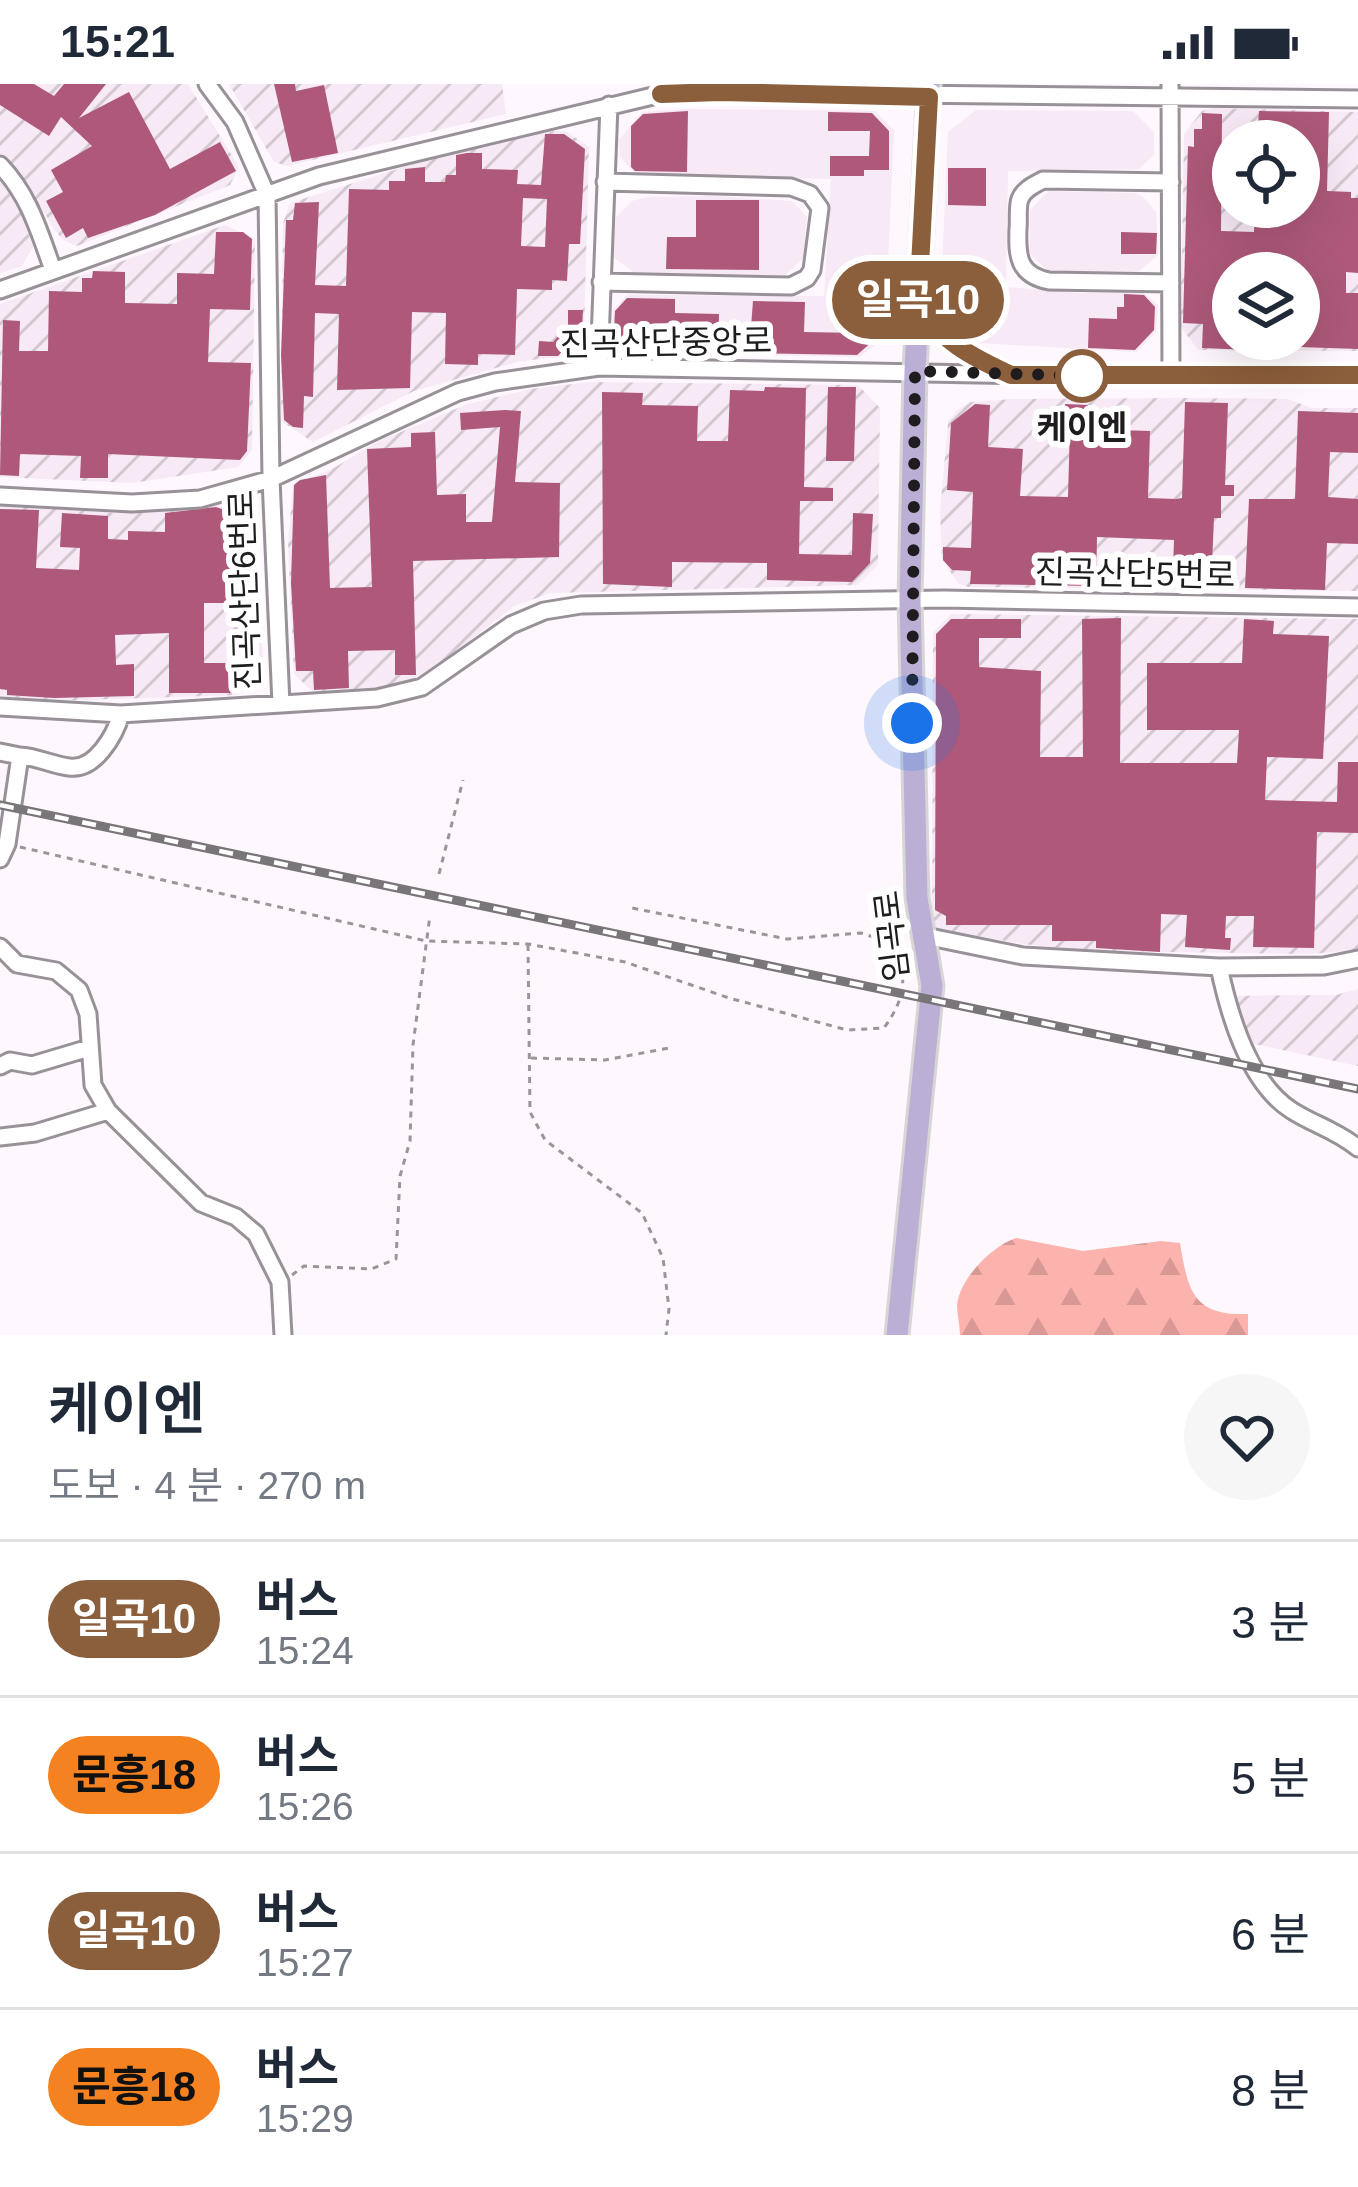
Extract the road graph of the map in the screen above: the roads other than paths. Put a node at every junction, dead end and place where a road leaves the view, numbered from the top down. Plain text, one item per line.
1 (207, 84) edge
2 (929, 90) edge
3 (1169, 91) edge
4 (1358, 99) edge
5 (609, 105) junction
6 (0, 165) edge
7 (605, 182) junction
8 (1171, 182) junction
9 (267, 195) junction
10 (53, 270) junction
11 (601, 282) junction
12 (1171, 283) junction
13 (0, 290) edge
14 (918, 303) junction
15 (599, 367) junction
16 (915, 371) junction
17 (1011, 375) junction
18 (1358, 375) edge
19 (1171, 377) junction
20 (271, 479) junction
21 (0, 496) edge
22 (910, 599) junction
23 (1358, 607) edge
24 (281, 704) junction
25 (0, 707) edge
26 (121, 714) junction
27 (0, 752) edge
28 (20, 756) junction
29 (3, 852) edge
30 (925, 936) junction
31 (0, 947) edge
32 (1358, 959) edge
33 (1220, 967) junction
34 (89, 1048) junction
35 (0, 1066) edge
36 (108, 1111) junction
37 (0, 1138) edge
38 (1358, 1148) edge
39 (283, 1335) edge
40 (897, 1335) edge

1 - 9 street, 진곡산단6번로
2 - 3 street
2 - 5 street
2 - 14 main road, 임곡로
3 - 4 street
3 - 8 street
5 - 7 street
5 - 9 street
6 - 10 street
7 - 11 street
7 - 11 street
8 - 12 street
8 - 12 street
9 - 10 street
9 - 20 street, 진곡산단6번로
10 - 13 street
11 - 15 street
12 - 19 street
14 - 16 main road, 임곡로
14 - 17 street
15 - 16 street, 진곡산단중앙로
15 - 20 street, 진곡산단중앙로
16 - 17 street, 진곡산단중앙로
16 - 22 main road, 임곡로
17 - 19 street, 진곡산단중앙로
18 - 19 street, 진곡산단중앙로
20 - 21 street, 진곡산단중앙로
20 - 24 street, 진곡산단6번로
22 - 23 street, 진곡산단5번로
22 - 24 street
22 - 30 main road, 임곡로
24 - 26 street, 진곡산단6번로
25 - 26 street, 진곡산단6번로
26 - 28 street
27 - 28 street
28 - 29 street
30 - 33 street
30 - 40 main road, 임곡로
31 - 34 street
32 - 33 street
33 - 38 street
34 - 35 street
34 - 36 street
36 - 37 street
36 - 39 street

